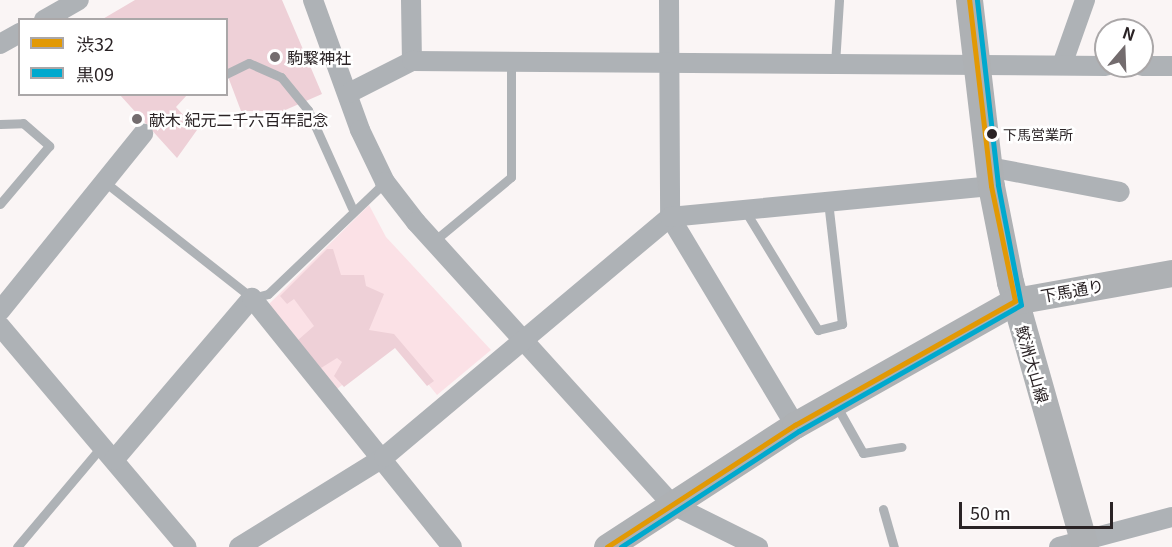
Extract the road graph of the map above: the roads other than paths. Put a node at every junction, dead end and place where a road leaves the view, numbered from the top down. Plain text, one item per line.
1 (79, 0) edge
2 (313, 0) edge
3 (411, 0) edge
4 (669, 0) edge
5 (839, 0) edge
6 (969, 0) edge
7 (1085, 0) edge
8 (48, 18) edge
9 (18, 34) edge
10 (0, 44) edge
11 (412, 61) junction
12 (669, 63) junction
13 (511, 64) junction
14 (1062, 65) junction
15 (1094, 66) edge
16 (1154, 66) edge
17 (1172, 66) edge
18 (835, 67) junction
19 (978, 67) junction
20 (228, 73) edge
21 (349, 93) junction
22 (0, 124) edge
23 (143, 134) dead end
24 (990, 176) junction
25 (385, 182) junction
26 (106, 183) junction
27 (1120, 192) dead end
28 (828, 202) junction
29 (0, 204) edge
30 (352, 208) junction
31 (743, 208) junction
32 (670, 217) junction
33 (434, 242) junction
34 (1172, 273) edge
35 (252, 298) junction
36 (1015, 301) junction
37 (0, 311) edge
38 (0, 326) edge
39 (520, 340) junction
40 (835, 403) junction
41 (795, 425) junction
42 (902, 447) dead end
43 (108, 453) junction
44 (384, 457) junction
45 (673, 505) junction
46 (883, 509) dead end
47 (1172, 517) edge
48 (1076, 545) edge
49 (16, 547) edge
50 (187, 547) edge
51 (239, 547) edge
52 (452, 547) edge
53 (607, 547) edge
54 (758, 547) edge
55 (894, 547) edge

1 - 8 street
2 - 21 street
3 - 11 street
4 - 12 street
5 - 18 lane
6 - 19 street, 鮫洲大山線
7 - 14 street
9 - 10 street
11 - 13 street
11 - 21 street
12 - 13 street
12 - 18 street
12 - 32 street
13 - 33 lane
14 - 15 street
14 - 19 street
16 - 17 street
18 - 19 street
19 - 24 street, 鮫洲大山線
20 - 30 lane
21 - 25 street
22 - 29 lane
23 - 26 street
24 - 27 street
24 - 28 street
24 - 36 street, 鮫洲大山線
25 - 30 lane
25 - 33 street
26 - 35 lane
26 - 37 street
28 - 31 street
28 - 31 lane
30 - 35 lane
31 - 32 street
32 - 39 street
32 - 41 street
33 - 39 street
34 - 36 street, 下馬通り
35 - 43 street
35 - 44 street
36 - 40 street, 下馬通り
36 - 48 street, 鮫洲大山線
38 - 43 street
39 - 44 street
39 - 45 street
40 - 41 street, 下馬通り
40 - 42 lane
41 - 45 street, 下馬通り
43 - 49 lane
43 - 50 street
44 - 51 street
44 - 52 street
45 - 53 street, 下馬通り
45 - 54 street
46 - 55 lane
47 - 48 street

